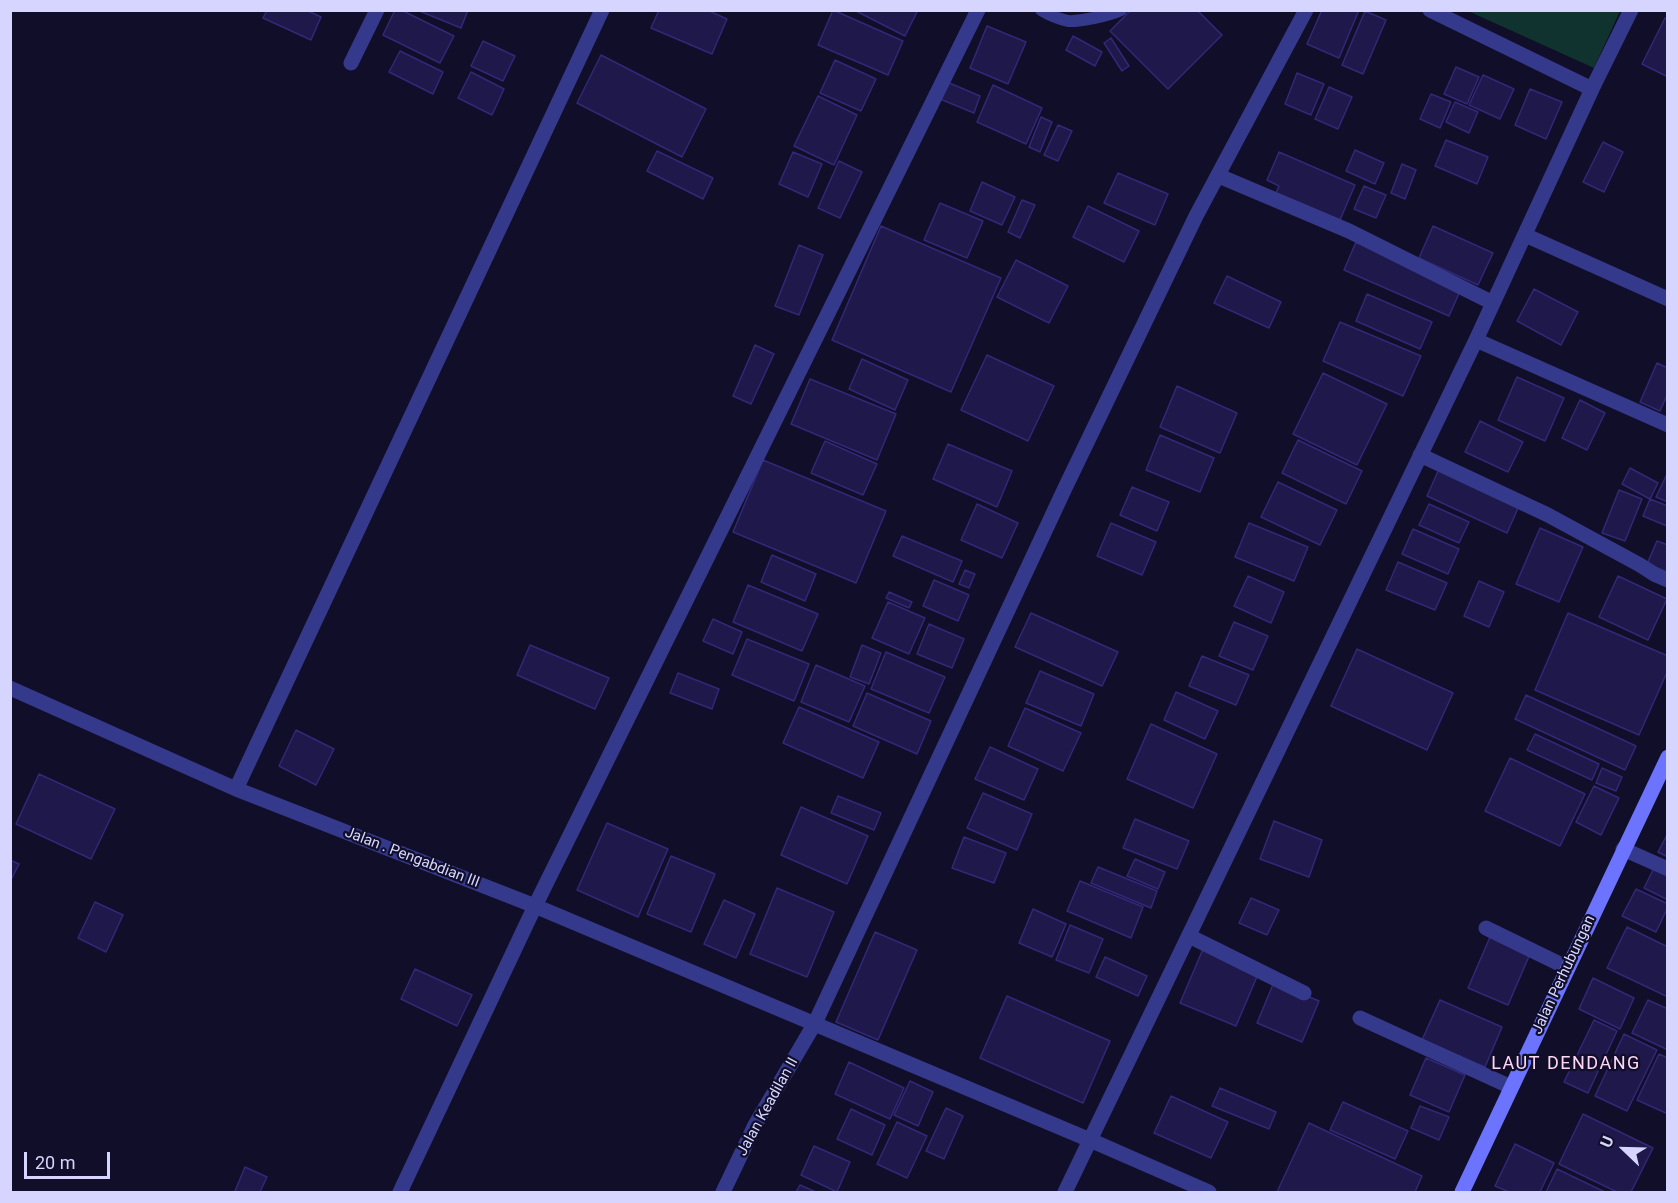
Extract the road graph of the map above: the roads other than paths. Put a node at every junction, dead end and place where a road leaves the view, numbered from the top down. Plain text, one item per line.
1 (377, 10) edge
2 (602, 10) edge
3 (978, 10) edge
4 (1041, 10) edge
5 (1121, 10) edge
6 (1306, 10) edge
7 (1430, 10) edge
8 (1631, 10) edge
9 (351, 63) dead end
10 (1592, 89) junction
11 (1219, 176) junction
12 (1525, 235) junction
13 (1668, 299) edge
14 (1493, 303) junction
15 (1476, 340) junction
16 (1668, 424) edge
17 (1420, 455) junction
18 (1668, 580) edge
19 (10, 688) edge
20 (1668, 757) edge
21 (236, 789) junction
22 (1623, 849) junction
23 (1668, 869) edge
24 (535, 906) junction
25 (1486, 928) dead end
26 (1189, 936) junction
27 (1568, 968) junction
28 (1304, 993) dead end
29 (1360, 1018) dead end
30 (815, 1023) junction
31 (1511, 1088) junction
32 (1090, 1140) junction
33 (400, 1192) edge
34 (723, 1192) edge
35 (1065, 1192) edge
36 (1209, 1192) edge
37 (1462, 1192) edge

1 - 9 street
2 - 21 street
3 - 24 street
4 - 5 lane
6 - 11 street, Jalan Keadilan II
7 - 10 street
8 - 10 street
10 - 12 street
11 - 14 street
11 - 30 street, Jalan Keadilan II
12 - 13 street
12 - 14 street
14 - 15 street
15 - 16 street
15 - 17 street
17 - 18 street
17 - 26 street
19 - 21 street, Jalan . Pengabdian III
20 - 22 main road, Jalan Perhubungan
21 - 24 street, Jalan . Pengabdian III
22 - 23 street
22 - 27 main road, Jalan Perhubungan
24 - 30 street, Jalan . Pengabdian III
24 - 33 street
25 - 27 street
26 - 28 street
26 - 32 street
27 - 31 main road, Jalan Perhubungan
29 - 31 street
30 - 32 street, Jalan . Pengabdian III
30 - 34 street, Jalan Keadilan II
31 - 37 main road, Jalan Perhubungan
32 - 35 street
32 - 36 street, Jalan . Pengabdian III

